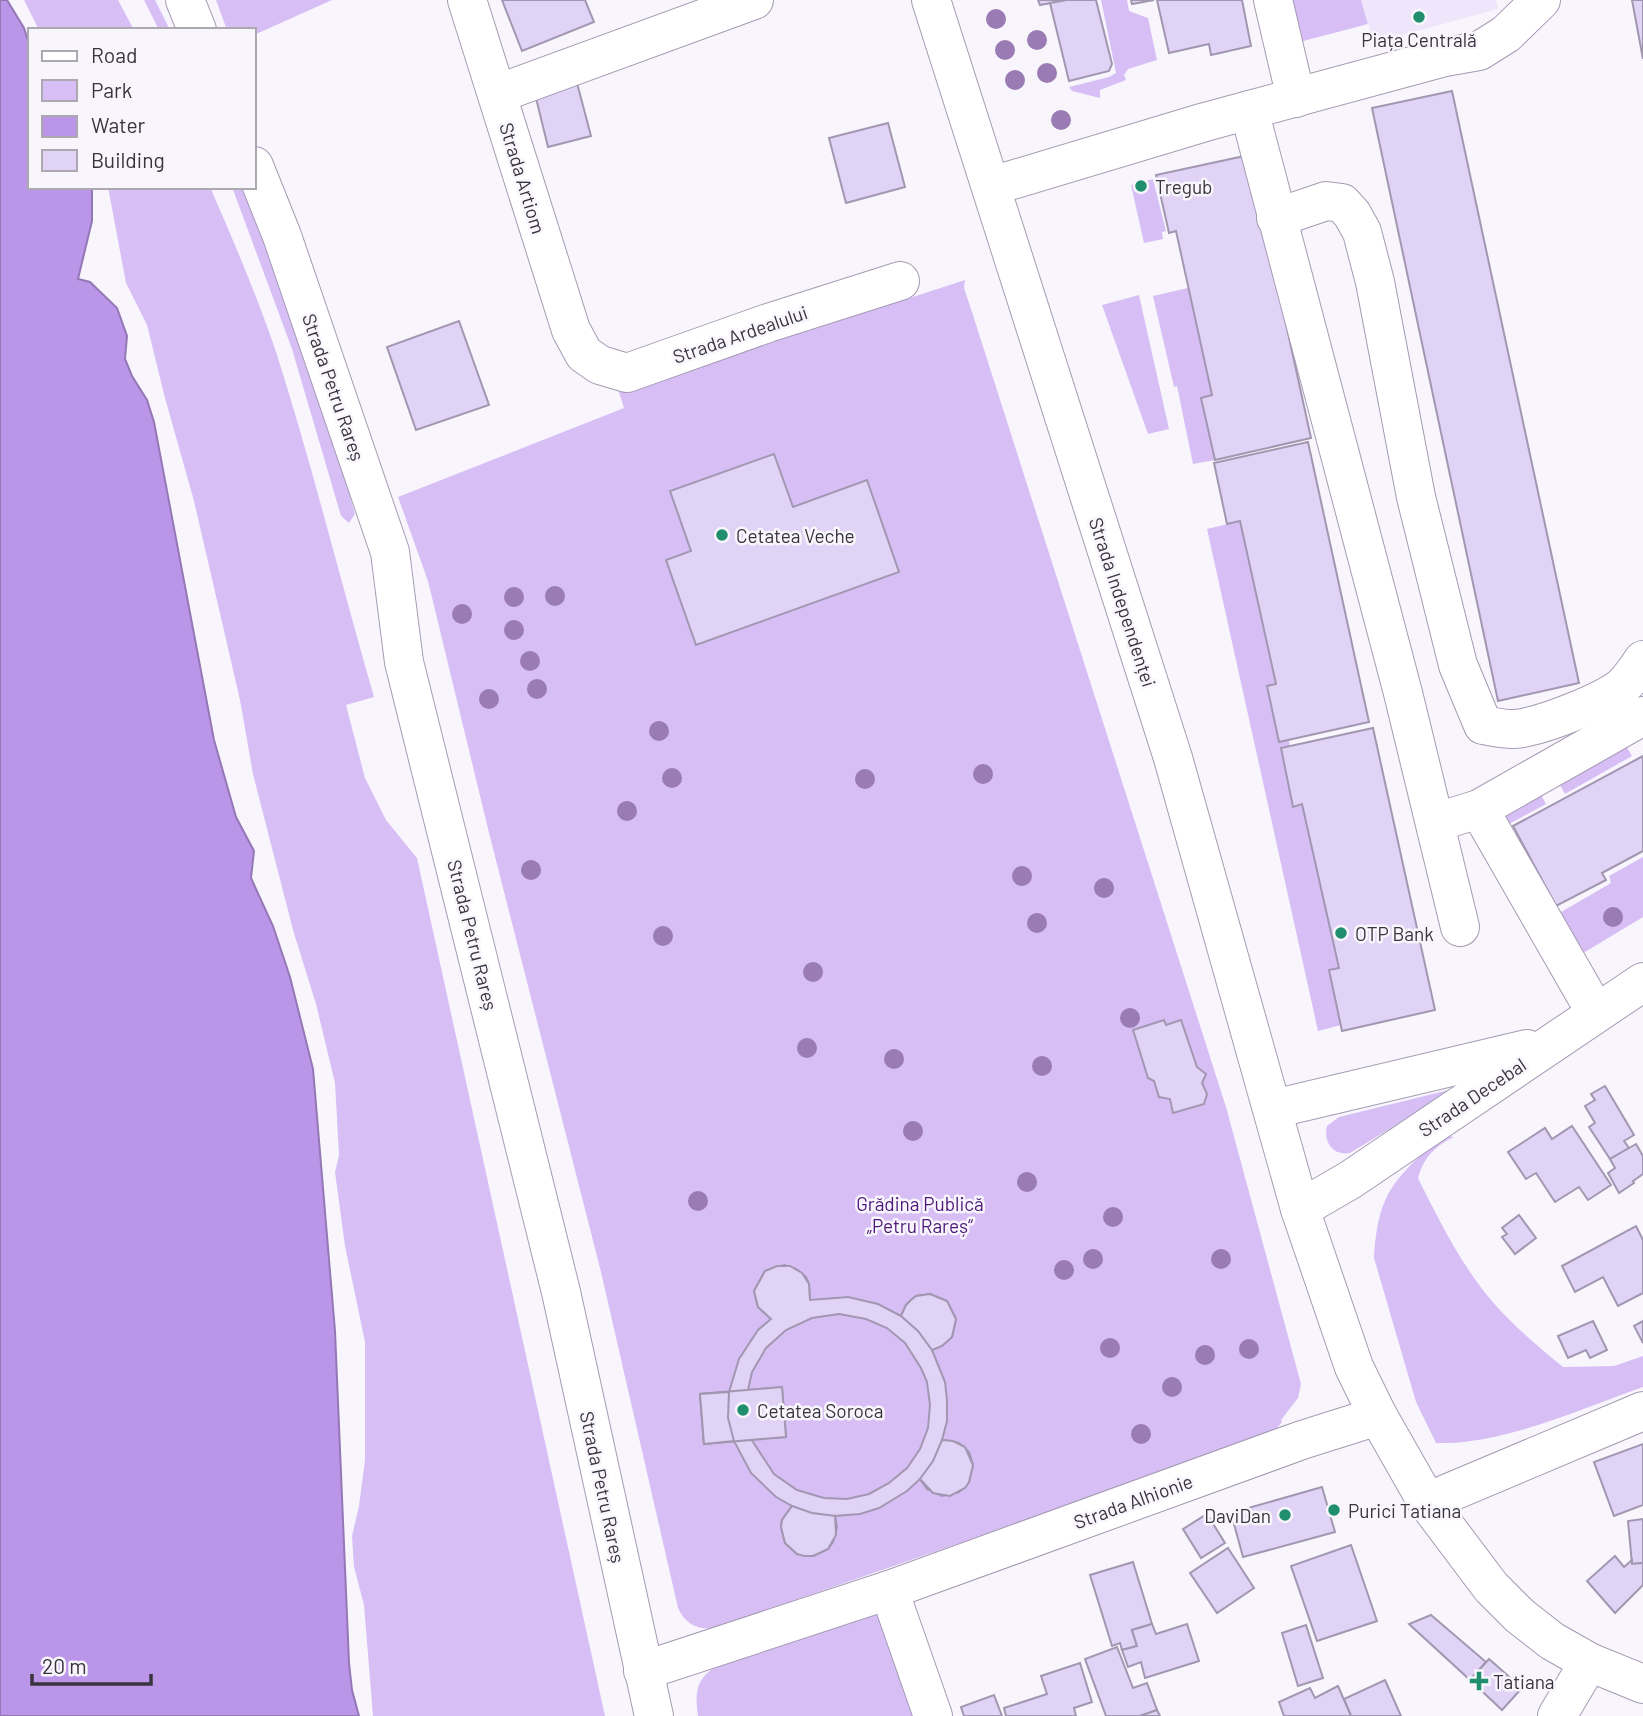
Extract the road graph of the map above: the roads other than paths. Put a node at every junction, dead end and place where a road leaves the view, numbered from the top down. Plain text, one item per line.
1 (185, 0) edge
2 (467, 0) edge
3 (754, 0) edge
4 (931, 0) edge
5 (1273, 0) edge
6 (1541, 0) edge
7 (196, 28) edge
8 (497, 94) junction
9 (1296, 98) junction
10 (1249, 110) junction
11 (256, 171) edge
12 (992, 186) junction
13 (1276, 218) junction
14 (900, 281) dead end
15 (583, 354) joint
16 (1643, 660) edge
17 (1643, 716) edge
18 (1479, 808) junction
19 (1435, 824) junction
20 (1460, 927) dead end
21 (1643, 982) edge
22 (1596, 1013) junction
23 (1549, 1044) junction
24 (1273, 1109) junction
25 (1300, 1209) junction
26 (1643, 1411) edge
27 (1378, 1416) junction
28 (1427, 1502) junction
29 (889, 1590) junction
30 (1589, 1662) junction
31 (643, 1671) junction
32 (1643, 1684) edge
33 (653, 1716) edge
34 (933, 1716) edge
35 (1557, 1716) edge

1 - 7 street
2 - 8 street, Strada Artiom
3 - 8 street
4 - 12 street, Strada Independenței
5 - 9 street
6 - 9 street
8 - 15 street, Strada Artiom
9 - 10 street
10 - 12 street
10 - 13 street
11 - 31 street, Strada Petru Rareș
12 - 24 street, Strada Independenței
13 - 16 street
13 - 19 street
14 - 15 street, Strada Ardealului
17 - 18 street
18 - 19 street
18 - 22 street
19 - 20 street
21 - 22 street, Strada Decebal
22 - 23 street, Strada Decebal
23 - 24 street
23 - 25 street, Strada Decebal
24 - 25 street, Strada Independenței
25 - 27 street
26 - 28 street
27 - 28 street
27 - 29 street, Strada Alhionie
28 - 30 street
29 - 31 street, Strada Alhionie
29 - 34 street
30 - 32 street
30 - 35 street
31 - 33 street, Strada Petru Rareș

